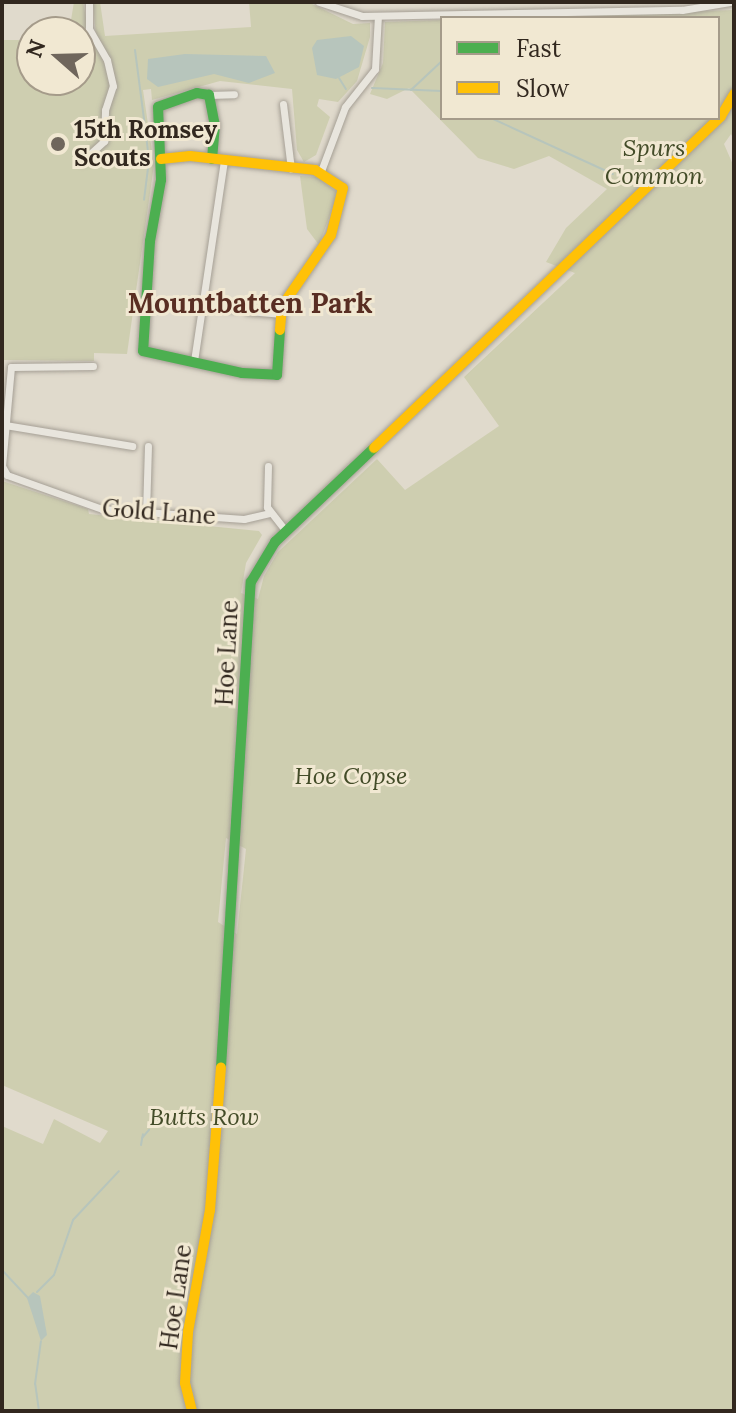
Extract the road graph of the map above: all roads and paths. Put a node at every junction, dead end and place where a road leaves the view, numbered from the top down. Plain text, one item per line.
1 (89, 2) edge
2 (319, 2) edge
3 (444, 2) edge
4 (731, 2) edge
5 (565, 7) edge
6 (444, 14) junction
7 (378, 16) junction
8 (234, 94) dead end
9 (734, 94) edge
10 (209, 95) junction
11 (283, 104) dead end
12 (720, 117) edge
13 (717, 120) edge
14 (161, 159) junction
15 (218, 160) junction
16 (82, 161) dead end
17 (291, 169) junction
18 (321, 171) junction
19 (204, 305) junction
20 (235, 308) dead end
21 (248, 311) dead end
22 (280, 314) junction
23 (194, 361) junction
24 (93, 366) dead end
25 (5, 425) junction
26 (132, 446) dead end
27 (148, 446) dead end
28 (268, 466) dead end
29 (146, 513) junction
30 (269, 513) junction
31 (286, 531) junction
32 (192, 1411) edge

1 - 16 street
2 - 7 street
3 - 6 street
4 - 5 street
5 - 6 street
6 - 7 street
7 - 18 street
8 - 10 street
9 - 12 street, Hoe Lane
10 - 14 street
10 - 15 street
11 - 17 street
13 - 31 street, Hoe Lane
14 - 15 street
14 - 23 street
15 - 17 street
15 - 19 street
17 - 18 street
18 - 22 street
19 - 20 street
19 - 23 street
21 - 22 street
22 - 23 street
24 - 25 street, Gold Lane
25 - 26 street
25 - 29 street, Gold Lane
27 - 29 street
28 - 30 street
29 - 30 street, Gold Lane
30 - 31 street
31 - 32 street, Hoe Lane

